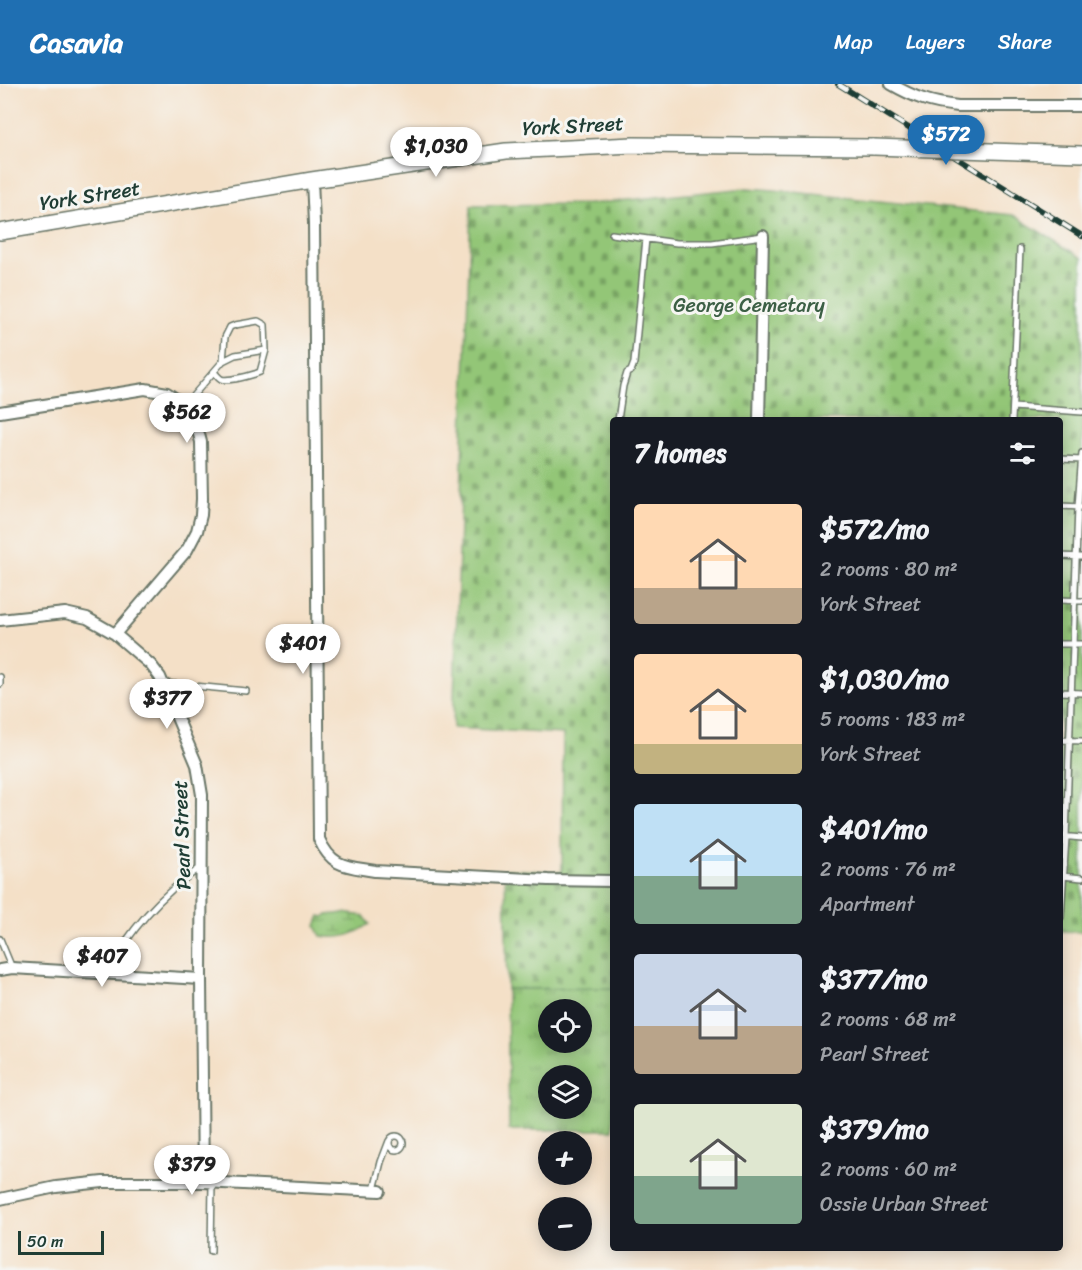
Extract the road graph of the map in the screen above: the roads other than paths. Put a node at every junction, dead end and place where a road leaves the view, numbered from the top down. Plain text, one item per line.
1 (891, 84) edge
2 (1082, 106) edge
3 (1082, 154) edge
4 (312, 180) junction
5 (0, 232) edge
6 (612, 234) dead end
7 (763, 236) joint
8 (646, 239) junction
9 (1020, 249) dead end
10 (266, 350) junction
11 (223, 361) junction
12 (213, 372) junction
13 (184, 405) junction
14 (1013, 407) junction
15 (0, 412) edge
16 (1082, 412) edge
17 (618, 417) edge
18 (759, 417) edge
19 (1012, 417) edge
20 (1082, 453) edge
21 (1063, 459) edge
22 (1082, 460) edge
23 (1063, 506) edge
24 (1080, 507) edge
25 (1063, 556) edge
26 (1079, 557) edge
27 (1063, 600) edge
28 (1075, 600) junction
29 (1082, 601) edge
30 (0, 621) edge
31 (115, 633) junction
32 (1063, 644) edge
33 (1073, 644) junction
34 (1082, 644) edge
35 (0, 676) edge
36 (163, 683) junction
37 (0, 684) edge
38 (246, 692) dead end
39 (1063, 693) edge
40 (1072, 693) junction
41 (1082, 693) edge
42 (1063, 740) edge
43 (1070, 741) junction
44 (1082, 741) edge
45 (1063, 836) edge
46 (1082, 838) edge
47 (202, 867) junction
48 (1063, 876) edge
49 (610, 878) edge
50 (1082, 878) edge
51 (0, 939) edge
52 (12, 969) junction
53 (0, 970) edge
54 (105, 974) junction
55 (201, 979) junction
56 (389, 1141) dead end
57 (207, 1182) junction
58 (377, 1191) joint
59 (0, 1199) edge
60 (211, 1251) dead end

1 - 2 street
3 - 4 main road, York Street, bridge
4 - 5 main road, York Street
4 - 49 street
6 - 8 lane
7 - 8 lane
7 - 18 street
8 - 17 lane
9 - 14 lane
10 - 11 lane
10 - 11 lane
10 - 12 lane
11 - 12 lane
12 - 13 lane
13 - 15 street
13 - 31 street
14 - 16 lane
14 - 19 lane
20 - 22 lane
21 - 22 lane
22 - 24 lane
23 - 24 lane
24 - 26 lane
25 - 26 lane
26 - 28 lane
27 - 28 lane
28 - 29 lane
28 - 33 lane
30 - 31 street, Pearl Street
31 - 36 street, Pearl Street
32 - 33 lane
33 - 34 lane
33 - 40 lane
35 - 37 lane
36 - 38 lane
36 - 47 street, Pearl Street
39 - 40 lane
40 - 41 lane
40 - 43 lane
42 - 43 lane
43 - 44 lane
43 - 45 lane
45 - 46 lane
47 - 54 lane
47 - 55 street, Pearl Street
48 - 50 lane
51 - 52 lane
52 - 53 street
52 - 54 street
54 - 55 street
55 - 57 street, Pearl Street
56 - 58 lane
57 - 58 street
57 - 59 street
57 - 60 lane

